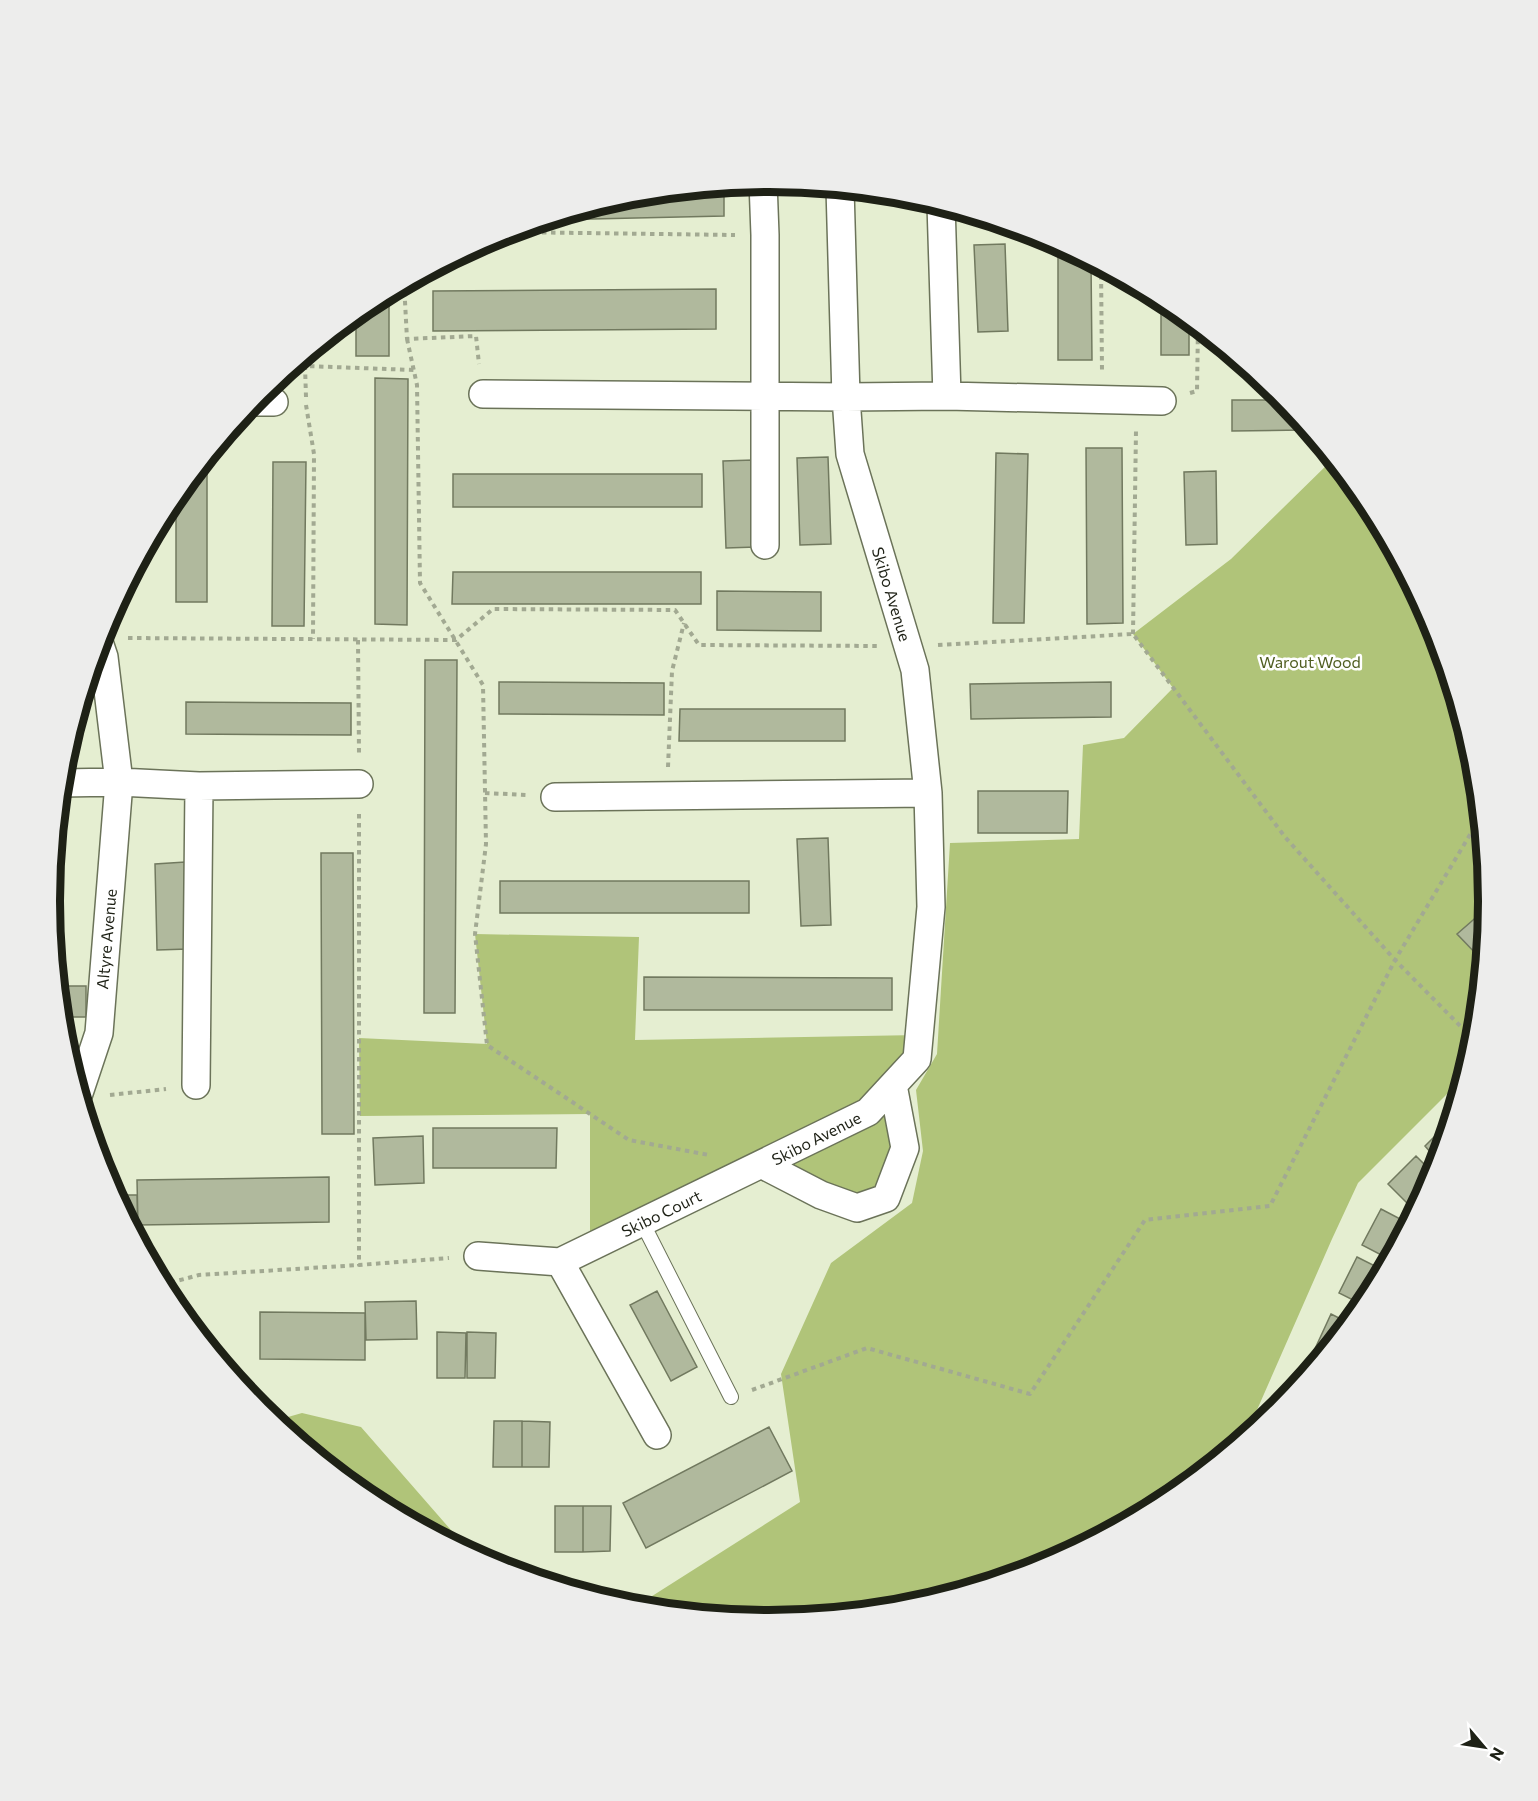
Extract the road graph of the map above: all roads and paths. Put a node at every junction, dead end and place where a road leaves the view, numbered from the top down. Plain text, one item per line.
1 (764, 192) edge
2 (840, 196) edge
3 (941, 213) edge
4 (532, 232) edge
5 (765, 235) junction
6 (1101, 274) edge
7 (405, 292) edge
8 (1198, 336) edge
9 (407, 339) junction
10 (305, 366) joint
11 (414, 370) junction
12 (483, 394) joint
13 (765, 396) junction
14 (947, 396) junction
15 (846, 397) junction
16 (1102, 400) junction
17 (1149, 401) junction
18 (765, 545) dead end
19 (684, 622) junction
20 (1133, 634) junction
21 (314, 639) junction
22 (110, 640) edge
23 (358, 640) junction
24 (456, 640) junction
25 (908, 646) junction
26 (119, 782) junction
27 (70, 783) edge
28 (359, 784) junction
29 (199, 786) junction
30 (485, 793) junction
31 (928, 793) junction
32 (666, 796) junction
33 (555, 797) joint
34 (1474, 828) edge
35 (1395, 960) junction
36 (1465, 1031) edge
37 (196, 1085) joint
38 (893, 1085) junction
39 (92, 1094) edge
40 (763, 1165) junction
41 (642, 1222) junction
42 (478, 1256) joint
43 (560, 1262) junction
44 (359, 1265) junction
45 (172, 1282) edge
46 (731, 1397) joint
47 (657, 1435) dead end

1 - 5 street
2 - 15 street, Skibo Avenue
3 - 14 street
4 - 5 path
5 - 13 street
6 - 16 path
7 - 9 path
8 - 17 path
9 - 11 path
9 - 12 path
10 - 11 path
10 - 21 path
11 - 24 path
12 - 13 street
13 - 15 street
13 - 18 street
14 - 15 street
14 - 16 street
15 - 25 street, Skibo Avenue
16 - 17 street
17 - 20 path
19 - 24 path
19 - 25 path
19 - 32 path
20 - 25 path
20 - 35 path
21 - 22 path
21 - 23 path
22 - 26 street, Altyre Avenue
23 - 24 path
23 - 28 path
24 - 30 path
25 - 31 street, Skibo Avenue
26 - 27 street
26 - 29 street
26 - 39 street, Altyre Avenue
28 - 29 street
28 - 44 path
29 - 37 street
30 - 33 path
30 - 40 path
31 - 32 street
31 - 38 street, Skibo Avenue
32 - 33 street
34 - 35 path
35 - 36 path
35 - 46 path
37 - 39 path
38 - 40 street, Skibo Avenue
38 - 40 street, Skibo Avenue
40 - 41 street, Skibo Court
41 - 43 street, Skibo Court
41 - 46 lane
42 - 43 street
42 - 44 path
43 - 47 street
44 - 45 path

